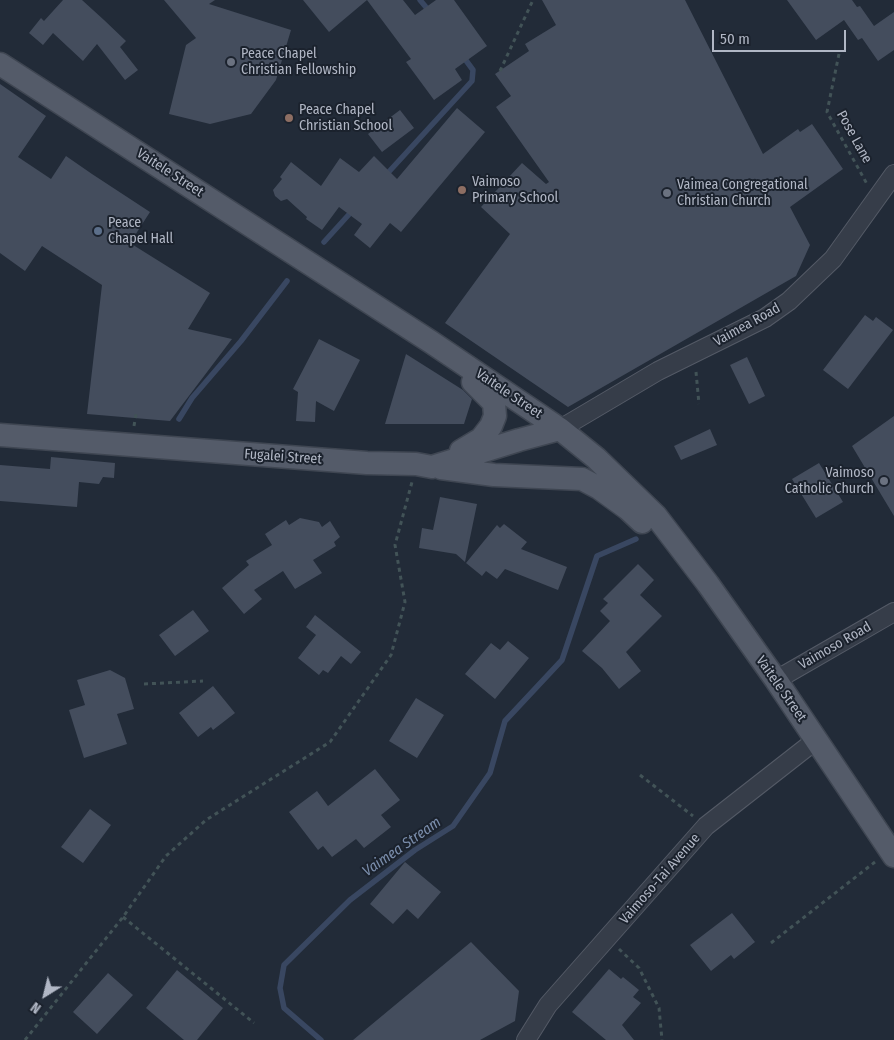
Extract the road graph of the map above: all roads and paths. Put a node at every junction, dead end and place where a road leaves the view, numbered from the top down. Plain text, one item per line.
1 (533, 0) edge
2 (839, 54) dead end
3 (0, 64) edge
4 (500, 71) dead end
5 (894, 174) edge
6 (876, 200) junction
7 (431, 342) junction
8 (694, 354) junction
9 (699, 404) dead end
10 (560, 429) junction
11 (0, 435) edge
12 (424, 466) junction
13 (708, 584) junction
14 (894, 612) edge
15 (204, 680) dead end
16 (776, 680) junction
17 (144, 684) dead end
18 (816, 740) junction
19 (640, 776) dead end
20 (706, 826) junction
21 (892, 853) edge
22 (123, 917) junction
23 (607, 938) junction
24 (771, 943) dead end
25 (254, 1023) dead end
26 (25, 1040) edge
27 (526, 1040) edge
28 (662, 1040) edge

1 - 4 path
2 - 6 path, Pose Lane
3 - 7 main road, Vaitele Street
5 - 6 street, Vaimea Road
6 - 8 street, Vaimea Road
7 - 10 main road, Vaitele Street
7 - 12 main road
8 - 9 path
8 - 10 street, Vaimea Road
10 - 12 main road, Fugalei Street
10 - 13 main road, Vaitele Street
11 - 12 main road, Fugalei Street
12 - 13 main road
12 - 22 path
13 - 16 main road, Vaitele Street
14 - 16 street, Vaimoso Road
15 - 17 path
16 - 18 main road, Vaitele Street
18 - 20 street, Vaimoso-Tai Avenue
18 - 21 main road, Vaitele Street
19 - 20 path
20 - 23 street, Vaimoso-Tai Avenue
21 - 24 path
22 - 25 path
22 - 26 path
23 - 27 street, Vaimoso-Tai Avenue
23 - 28 path

